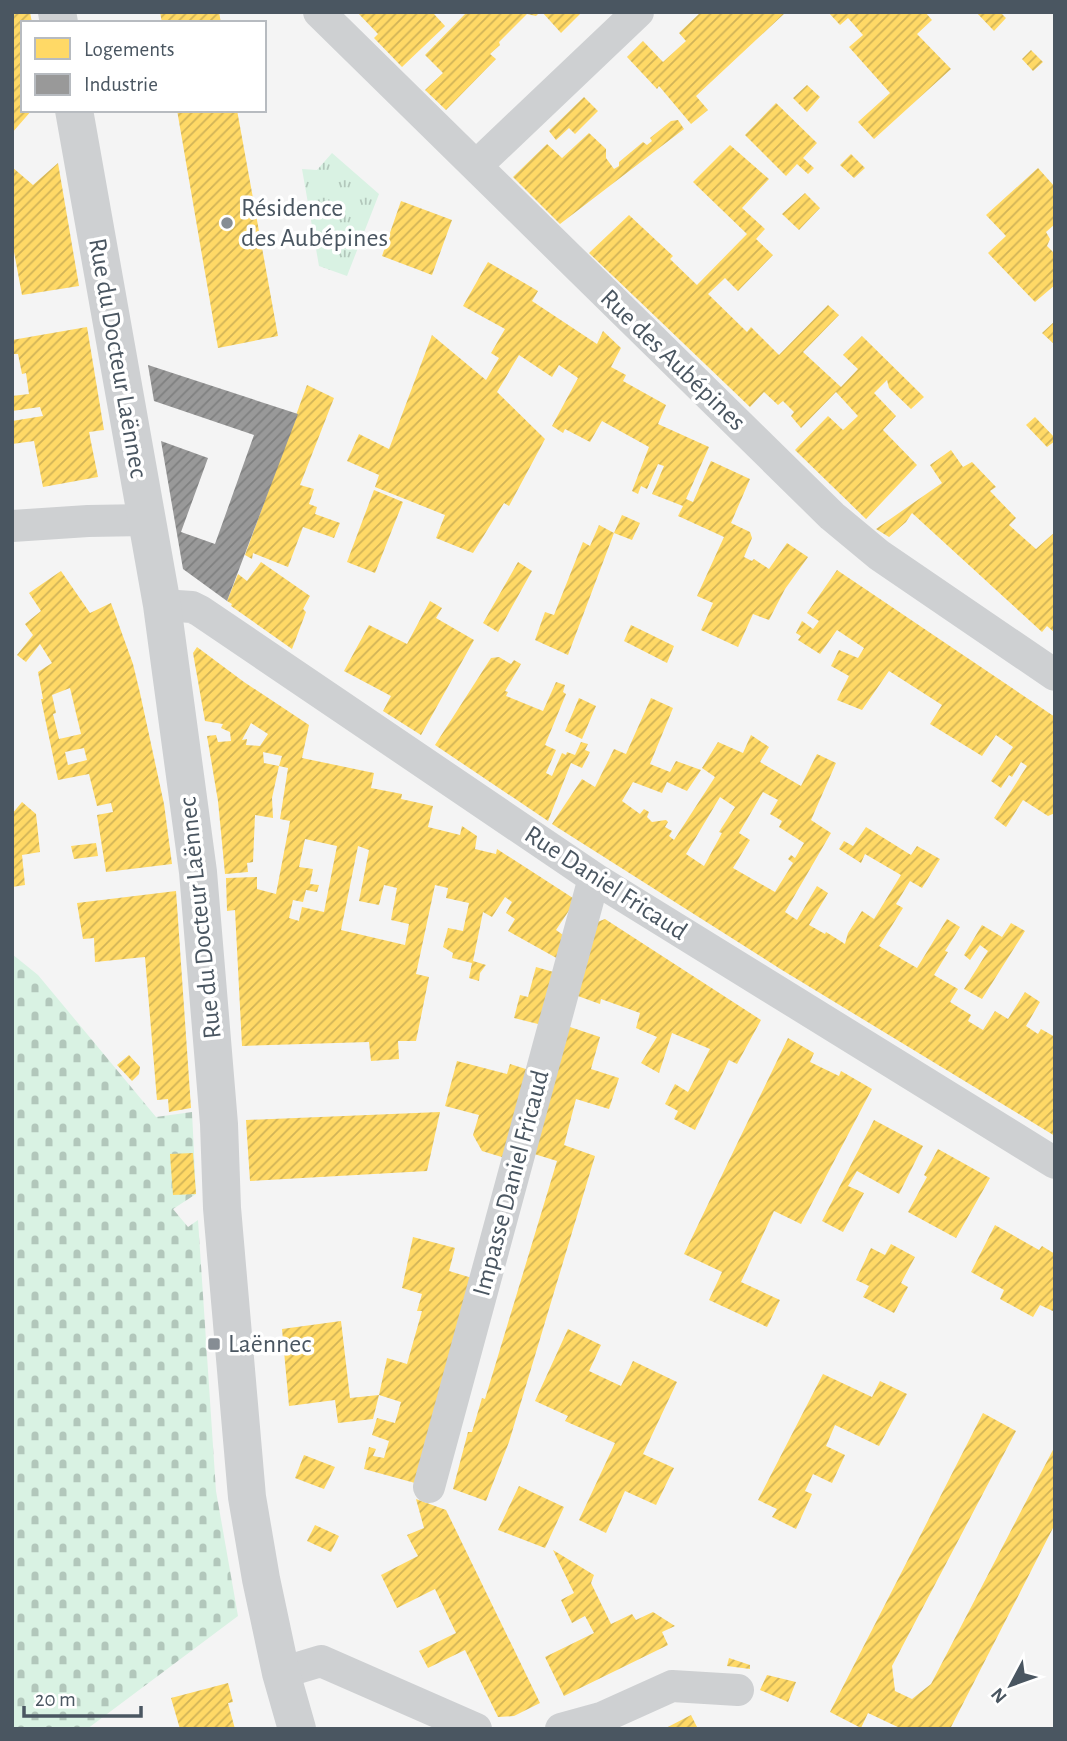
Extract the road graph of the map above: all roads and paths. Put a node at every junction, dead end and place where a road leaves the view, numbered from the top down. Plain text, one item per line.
1 (319, 12) edge
2 (638, 12) edge
3 (74, 112) edge
4 (476, 166) junction
5 (146, 520) junction
6 (12, 526) edge
7 (162, 605) junction
8 (1055, 675) edge
9 (594, 878) junction
10 (1055, 1163) edge
11 (429, 1487) dead end
12 (281, 1673) junction
13 (738, 1690) dead end
14 (297, 1729) edge
15 (476, 1729) edge
16 (562, 1729) edge

1 - 4 street, Rue des Aubépines
2 - 4 street
3 - 5 street, Rue du Docteur Laënnec
4 - 8 street, Rue des Aubépines
5 - 6 street
5 - 7 street, Rue du Docteur Laënnec
7 - 9 street, Rue Daniel Fricaud
7 - 12 street, Rue du Docteur Laënnec
9 - 10 street, Rue Daniel Fricaud
9 - 11 street, Impasse Daniel Fricaud
12 - 14 street, Rue du Docteur Laënnec
12 - 15 street
13 - 16 street

